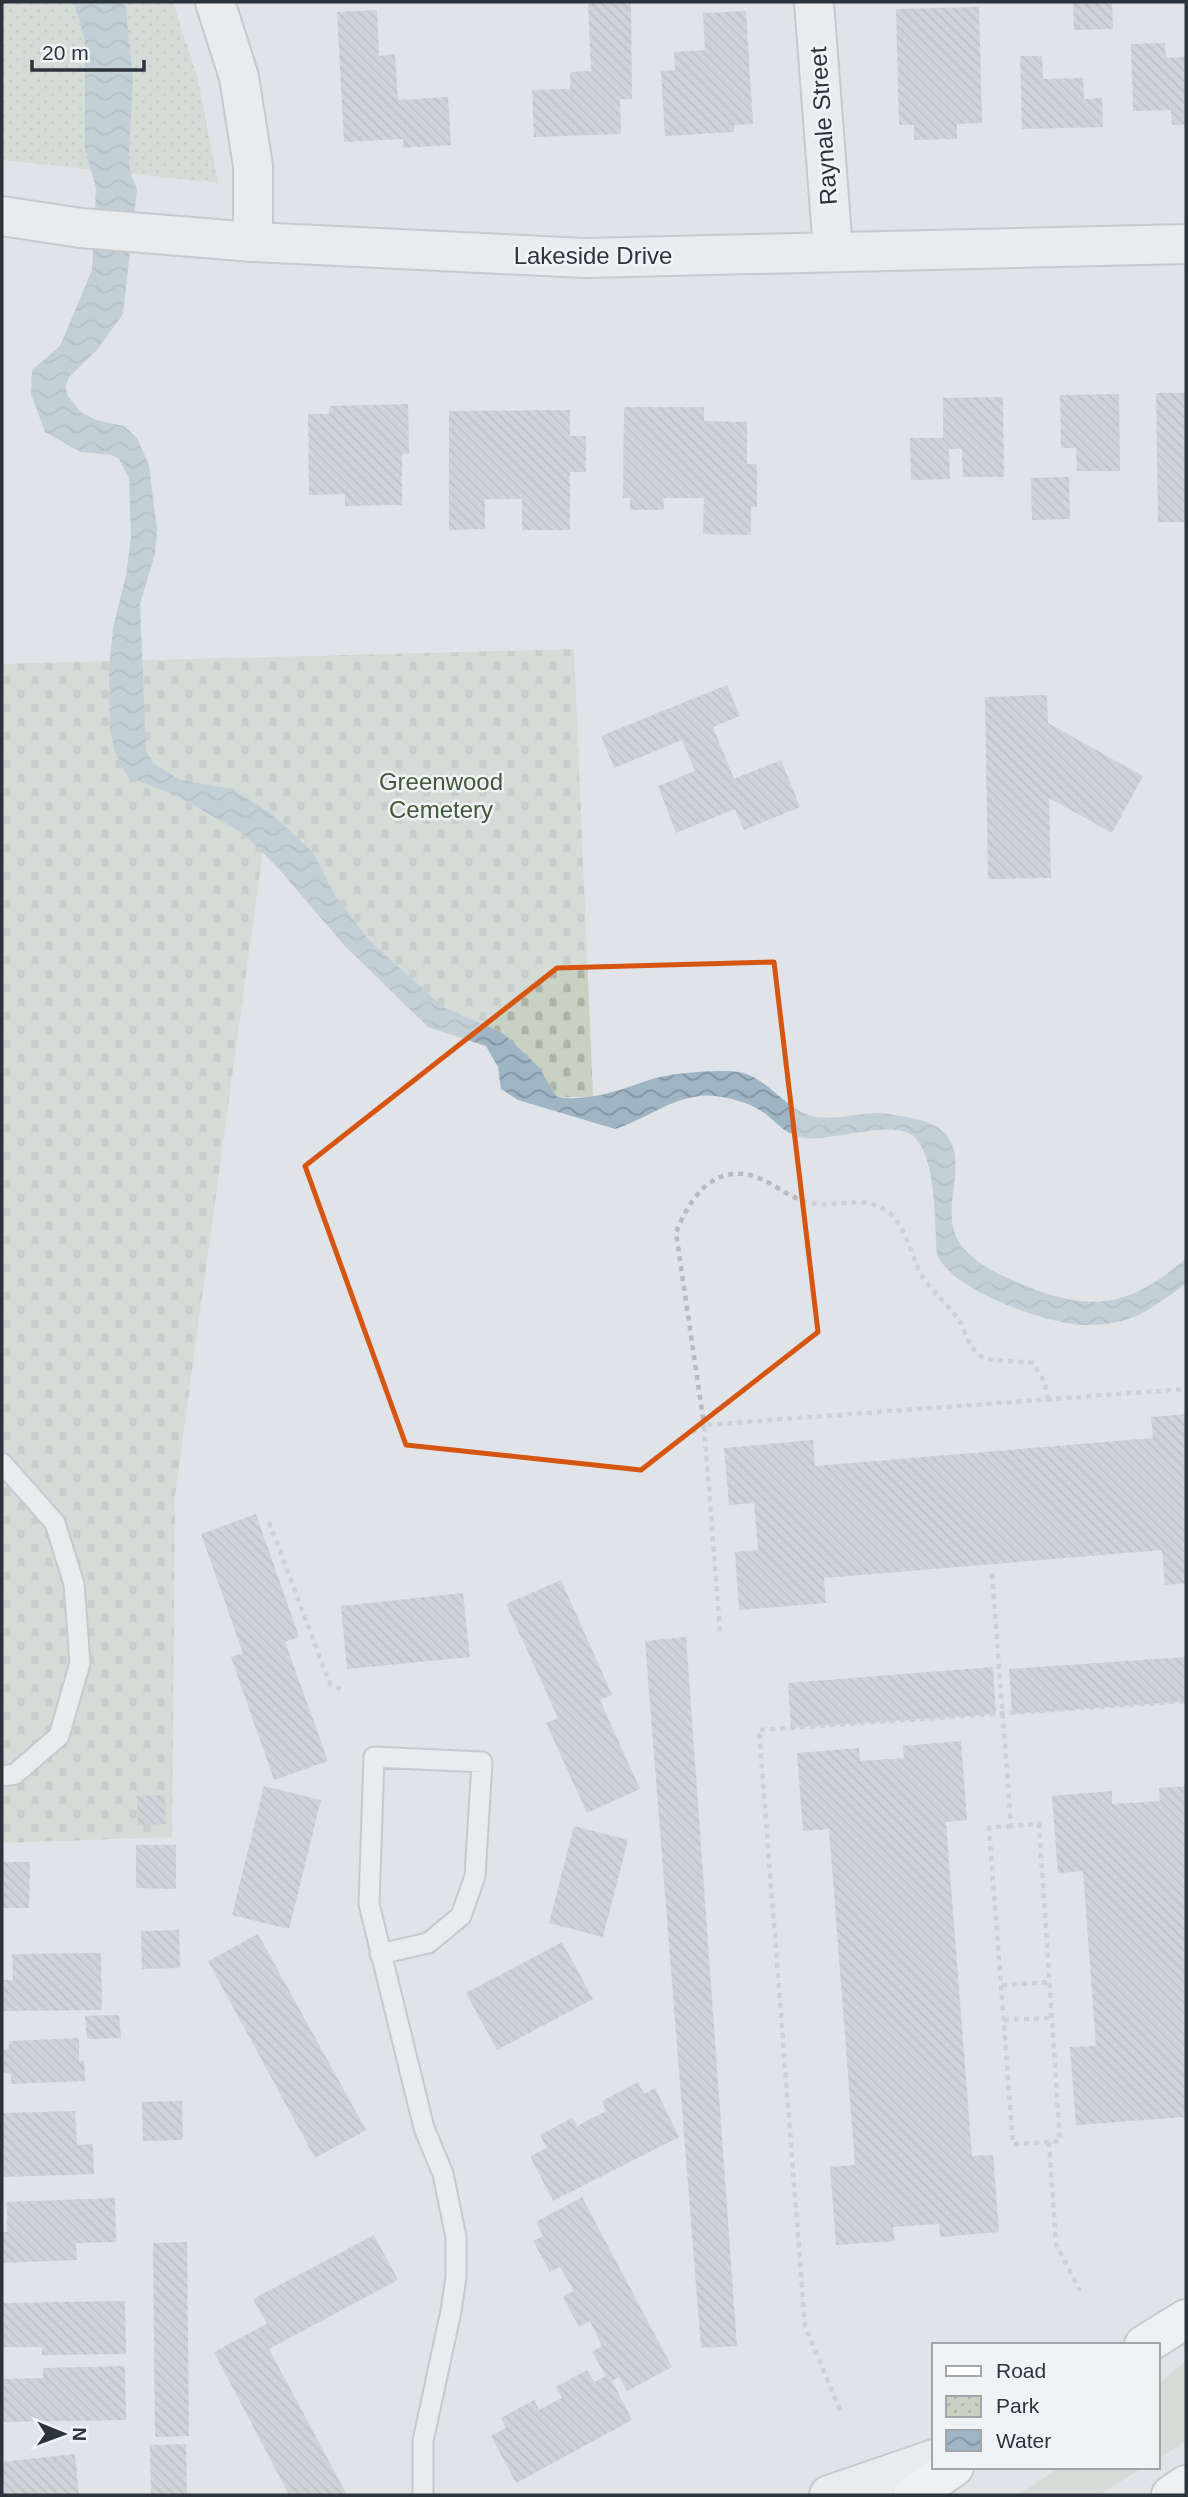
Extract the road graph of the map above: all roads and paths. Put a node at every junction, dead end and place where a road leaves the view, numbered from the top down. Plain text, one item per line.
1 (215, 2) edge
2 (814, 2) edge
3 (2, 216) edge
4 (254, 242) junction
5 (1186, 244) edge
6 (833, 250) junction
7 (1186, 1389) edge
8 (1048, 1399) junction
9 (704, 1425) junction
10 (692, 1433) dead end
11 (2, 1463) edge
12 (269, 1522) dead end
13 (992, 1574) dead end
14 (720, 1631) dead end
15 (343, 1690) dead end
16 (1186, 1701) edge
17 (1002, 1713) junction
18 (2, 1776) edge
19 (1012, 1826) junction
20 (380, 1954) junction
21 (1049, 1982) junction
22 (1002, 1984) junction
23 (1052, 2018) junction
24 (1004, 2020) junction
25 (1049, 2143) junction
26 (1080, 2291) dead end
27 (1186, 2319) edge
28 (1147, 2343) edge
29 (840, 2410) dead end
30 (932, 2460) edge
31 (951, 2469) edge
32 (1186, 2485) edge
33 (423, 2495) edge
34 (829, 2495) edge
35 (913, 2495) edge
36 (1171, 2495) edge

1 - 4 street
2 - 6 street, Raynale Street
3 - 4 street, Lakeside Drive
4 - 6 street, Lakeside Drive
5 - 6 street, Lakeside Drive
7 - 8 path
8 - 9 path
8 - 9 path
9 - 10 path
9 - 14 path
11 - 18 lane
12 - 15 path
13 - 17 path
16 - 17 path
17 - 19 path
17 - 29 path
19 - 21 path
19 - 22 path
20 - 20 lane
20 - 33 lane
21 - 22 path
21 - 23 path
22 - 24 path
23 - 24 path
23 - 25 path
24 - 25 path
25 - 26 path
27 - 28 main road
30 - 34 street
31 - 35 main road
32 - 36 main road

